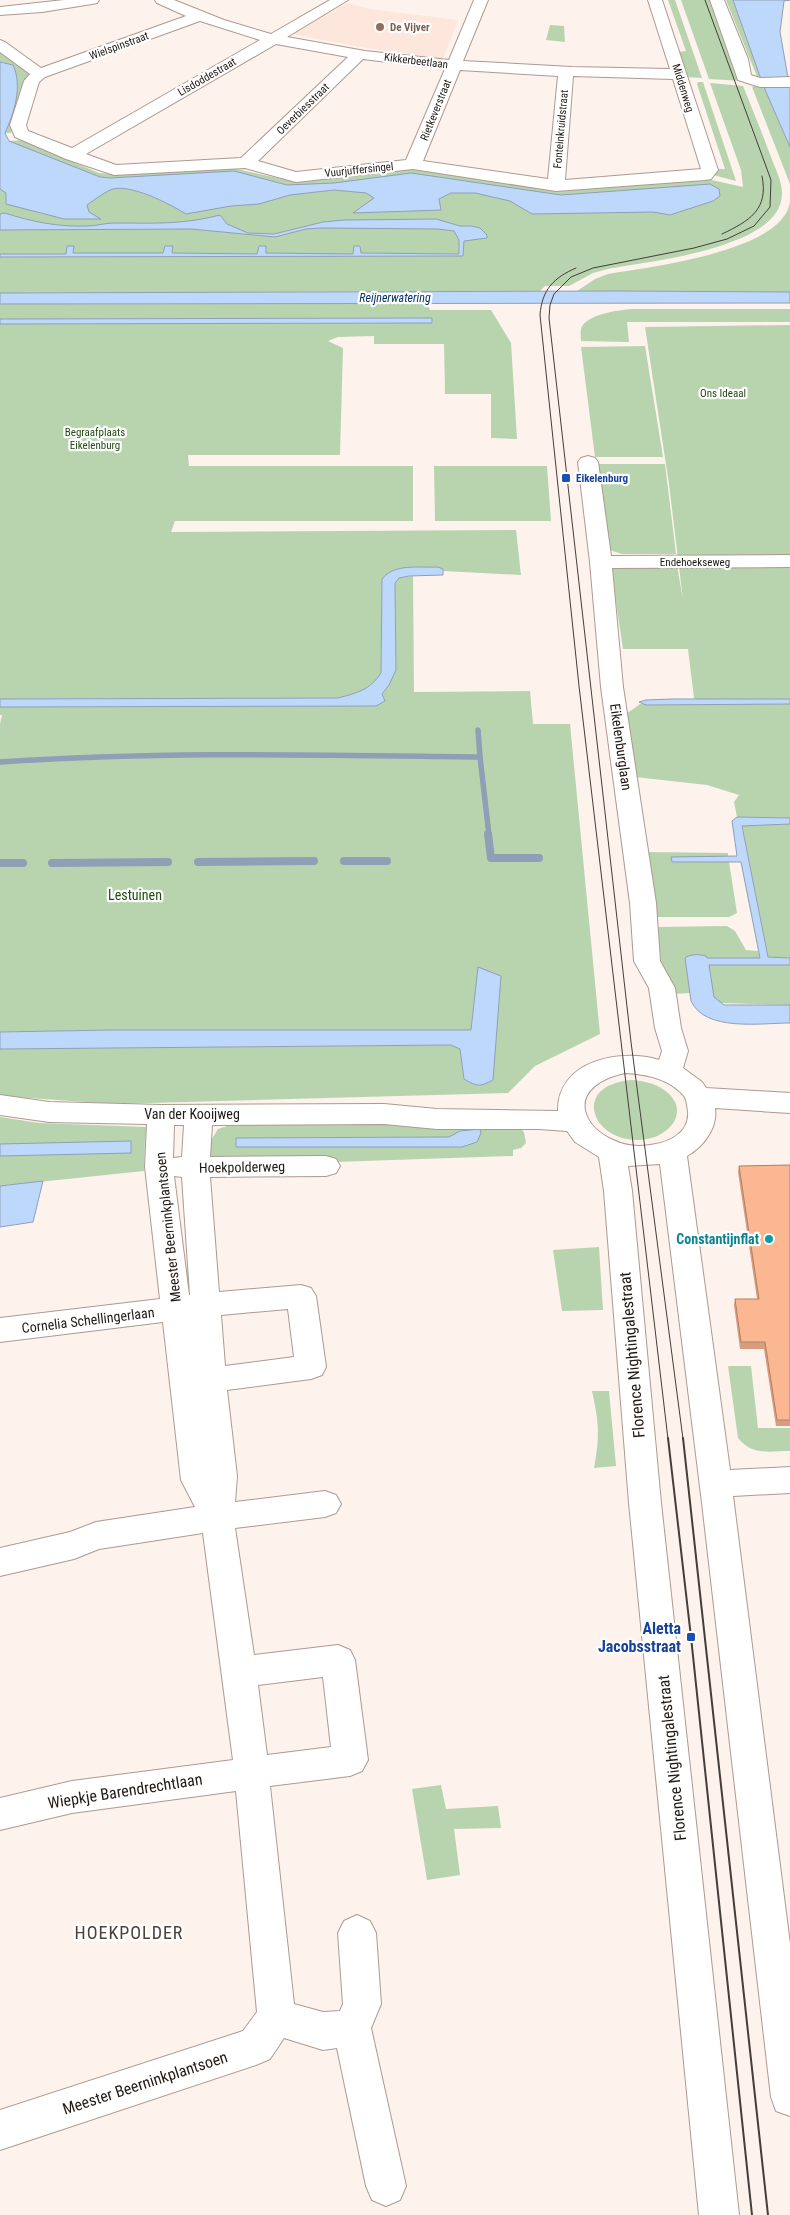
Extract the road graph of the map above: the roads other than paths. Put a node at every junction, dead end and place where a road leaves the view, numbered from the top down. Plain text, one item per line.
1 (92, 0) edge
2 (162, 0) edge
3 (341, 0) edge
4 (480, 0) edge
5 (655, 0) edge
6 (717, 0) edge
7 (0, 11) edge
8 (198, 17) junction
9 (273, 39) junction
10 (0, 46) edge
11 (360, 54) junction
12 (454, 65) junction
13 (566, 73) junction
14 (39, 74) junction
15 (679, 74) junction
16 (790, 82) edge
17 (72, 155) junction
18 (246, 163) junction
19 (413, 164) junction
20 (705, 175) joint
21 (556, 186) junction
22 (588, 462) dead end
23 (790, 561) edge
24 (600, 562) junction
25 (668, 1028) junction
26 (643, 1064) junction
27 (669, 1072) junction
28 (0, 1104) edge
29 (700, 1109) junction
30 (573, 1111) junction
31 (784, 1113) edge
32 (161, 1115) junction
33 (199, 1115) junction
34 (672, 1151) junction
35 (612, 1152) junction
36 (326, 1166) dead end
37 (159, 1167) junction
38 (195, 1167) junction
39 (205, 1305) junction
40 (176, 1309) junction
41 (0, 1330) edge
42 (198, 1382) junction
43 (790, 1480) edge
44 (715, 1484) junction
45 (324, 1504) dead end
46 (217, 1517) junction
47 (0, 1562) edge
48 (239, 1672) junction
49 (251, 1772) junction
50 (0, 1814) edge
51 (357, 1933) dead end
52 (781, 1940) edge
53 (276, 2017) junction
54 (352, 2028) junction
55 (790, 2097) edge
56 (0, 2130) edge
57 (386, 2186) dead end
58 (719, 2215) edge

1 - 7 street
2 - 8 street, Kikkerbeetlaan
3 - 9 street, Lisdoddestraat
4 - 12 street, Rietkeverstraat
5 - 15 street, Middenweg
6 - 16 street
8 - 9 street, Kikkerbeetlaan
8 - 14 street, Wielspinstraat
9 - 11 street, Kikkerbeetlaan
9 - 17 street, Lisdoddestraat
10 - 14 street
11 - 12 street, Kikkerbeetlaan
11 - 18 street, Oeverbiesstraat
12 - 13 street, Kikkerbeetlaan
12 - 19 street, Rietkeverstraat
13 - 15 street, Kikkerbeetlaan
13 - 21 street, Fonteinkruidstraat
14 - 17 street, Vuurjuffersingel
15 - 20 street, Middenweg
17 - 18 street, Vuurjuffersingel
18 - 19 street, Vuurjuffersingel
19 - 21 street, Vuurjuffersingel
20 - 21 street, Vuurjuffersingel
22 - 24 street, Eikelenburglaan
23 - 24 street, Endehoekseweg
24 - 25 street, Eikelenburglaan
25 - 26 street
25 - 27 street, Eikelenburglaan
26 - 27 street
26 - 30 street
27 - 29 street
28 - 32 street, Van der Kooijweg
29 - 31 street
29 - 34 street
30 - 33 street, Van der Kooijweg
30 - 35 street
32 - 33 street, Van der Kooijweg
32 - 37 street, Meester Beerninkplantsoen
33 - 38 street, Meester Beerninkplantsoen
34 - 35 street
34 - 44 street
35 - 58 street, Florence Nightingalestraat
36 - 38 street, Hoekpolderweg
37 - 38 street, Hoekpolderweg
37 - 40 street, Meester Beerninkplantsoen
38 - 39 street, Meester Beerninkplantsoen
39 - 40 street, Meester Beerninkplantsoen
39 - 42 street, Meester Beerninkplantsoen
39 - 42 street, Meester Beerninkplantsoen
40 - 41 street, Cornelia Schellingerlaan
40 - 42 street, Meester Beerninkplantsoen
42 - 46 street, Meester Beerninkplantsoen
43 - 44 street
44 - 52 street
45 - 46 street
46 - 47 street
46 - 48 street, Meester Beerninkplantsoen
48 - 49 street, Meester Beerninkplantsoen
48 - 49 street
49 - 50 street, Wiepkje Barendrechtlaan
49 - 53 street, Meester Beerninkplantsoen
51 - 54 street
52 - 55 street
53 - 54 street
53 - 56 street, Meester Beerninkplantsoen
54 - 57 street

